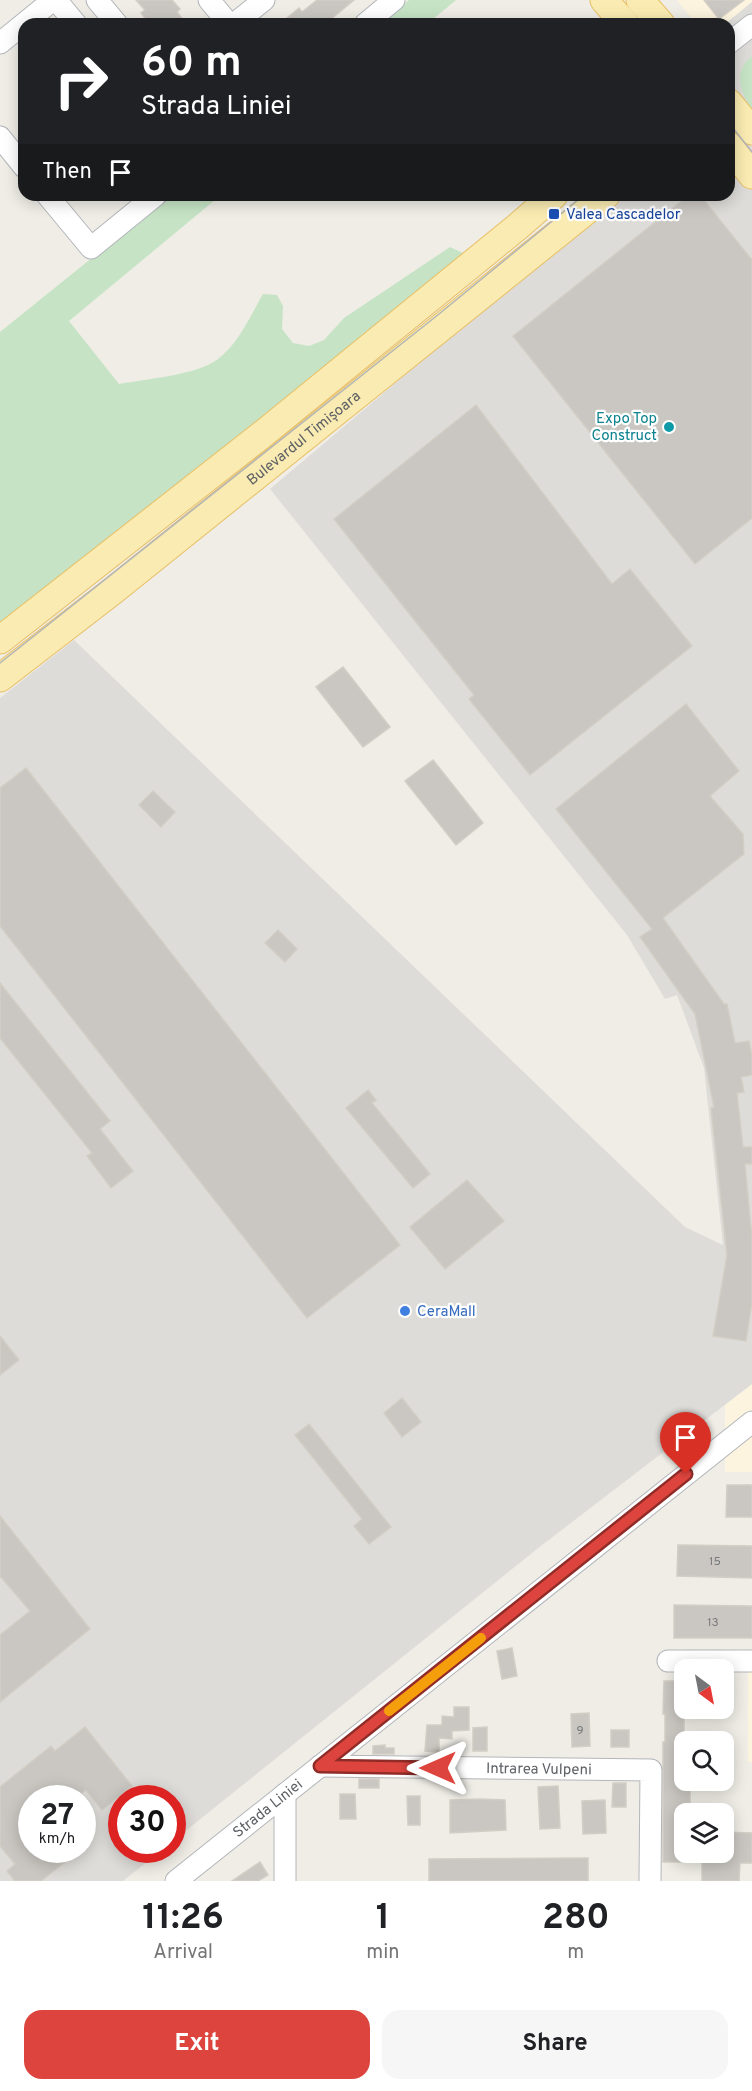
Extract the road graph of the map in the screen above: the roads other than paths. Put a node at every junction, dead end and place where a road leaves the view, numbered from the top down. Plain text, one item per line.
1 (55, 0) edge
2 (97, 0) edge
3 (209, 0) edge
4 (264, 0) edge
5 (394, 0) edge
6 (604, 0) edge
7 (640, 0) edge
8 (32, 18) edge
9 (71, 18) edge
10 (112, 18) edge
11 (224, 18) edge
12 (242, 18) edge
13 (372, 18) edge
14 (620, 18) edge
15 (656, 18) edge
16 (752, 25) edge
17 (18, 29) edge
18 (735, 39) edge
19 (0, 43) edge
20 (735, 111) edge
21 (752, 131) edge
22 (0, 137) edge
23 (735, 154) edge
24 (18, 160) edge
25 (752, 175) edge
26 (52, 201) edge
27 (149, 201) edge
28 (547, 201) edge
29 (599, 201) edge
30 (0, 640) edge
31 (0, 678) edge
32 (752, 1422) edge
33 (752, 1661) edge
34 (668, 1662) dead end
35 (320, 1766) junction
36 (285, 1794) junction
37 (176, 1881) edge
38 (285, 1881) edge
39 (650, 1881) edge

1 - 8 street
1 - 9 street
2 - 10 street
3 - 11 street
4 - 12 street
5 - 13 street
6 - 14 main road
7 - 15 main road
16 - 18 street
17 - 19 street
20 - 21 main road
22 - 24 street
23 - 25 main road
26 - 27 street
28 - 30 main road, Bulevardul Timișoara
29 - 31 main road, Bulevardul Timișoara
32 - 35 street, Strada Liniei
33 - 34 street
35 - 36 street, Strada Liniei
35 - 39 street, Intrarea Vulpeni
36 - 37 street, Strada Liniei
36 - 38 street

